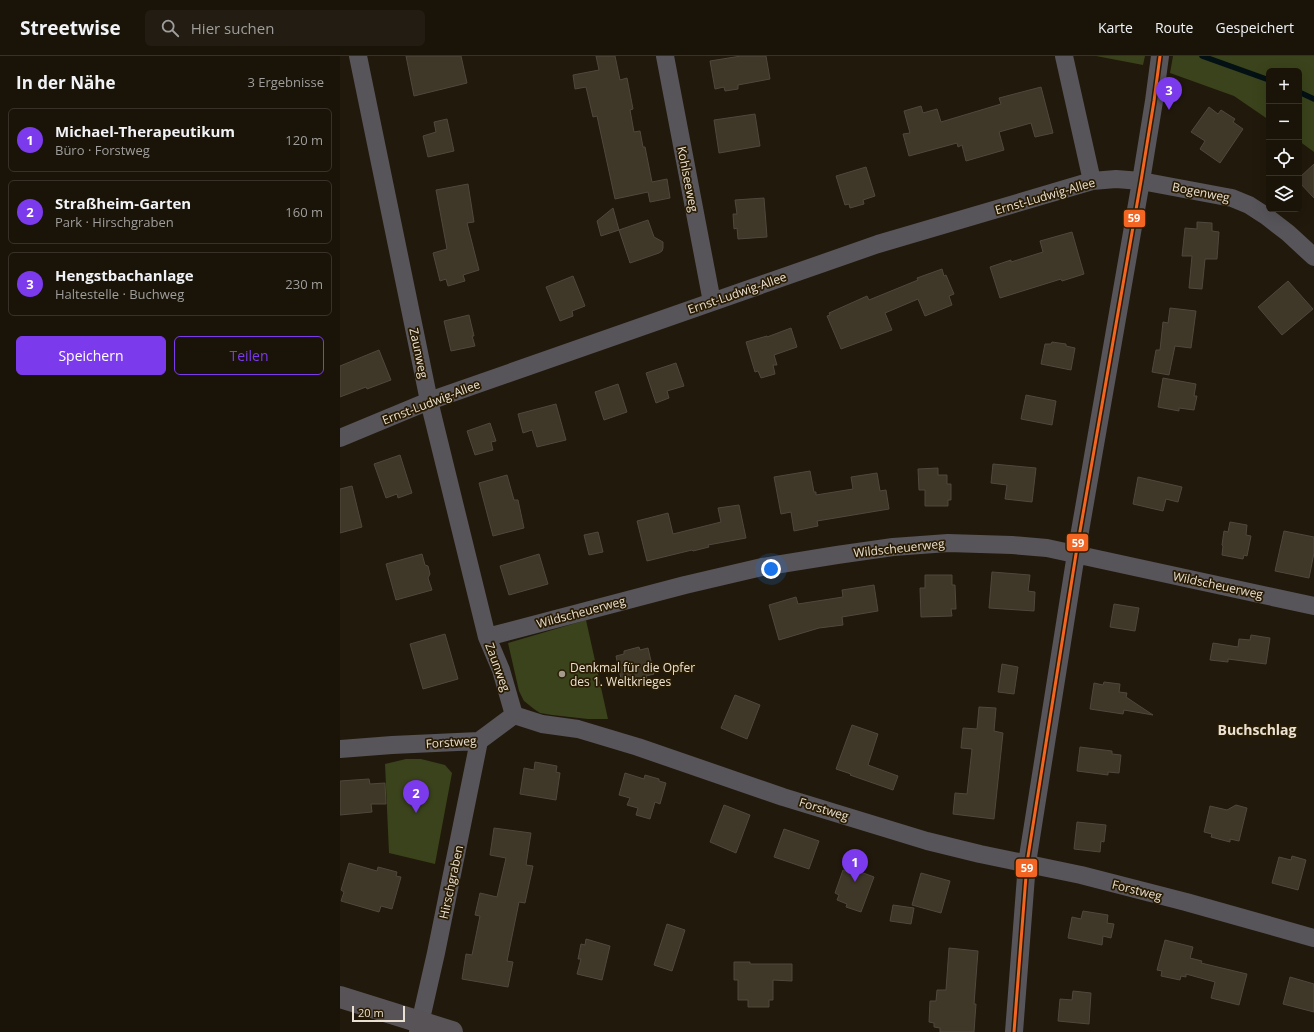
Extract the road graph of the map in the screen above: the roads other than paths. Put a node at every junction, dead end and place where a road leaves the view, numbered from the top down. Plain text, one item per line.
1 (358, 56) edge
2 (665, 56) edge
3 (1064, 56) edge
4 (1160, 56) edge
5 (1092, 181) junction
6 (1141, 181) junction
7 (1314, 257) edge
8 (712, 302) junction
9 (429, 401) junction
10 (340, 438) edge
11 (1076, 554) junction
12 (1314, 606) edge
13 (487, 637) junction
14 (514, 715) junction
15 (479, 741) junction
16 (340, 749) edge
17 (1027, 864) junction
18 (1314, 938) edge
19 (340, 998) edge
20 (419, 1027) edge
21 (452, 1032) edge
22 (1014, 1032) edge

1 - 9 street, Zaunweg
2 - 8 street, Kohlseeweg
3 - 5 street
4 - 6 street
5 - 6 street, Ernst-Ludwig-Allee
5 - 8 street, Ernst-Ludwig-Allee
6 - 7 street, Bogenweg
6 - 11 street
8 - 9 street, Ernst-Ludwig-Allee
9 - 10 street, Ernst-Ludwig-Allee
9 - 13 street, Zaunweg
11 - 12 street, Wildscheuerweg
11 - 13 street, Wildscheuerweg
11 - 17 street
13 - 14 street, Zaunweg
14 - 15 street, Forstweg
14 - 17 street, Forstweg
15 - 16 street, Forstweg
15 - 20 street, Hirschgraben
17 - 18 street, Forstweg
17 - 22 street
19 - 20 main road
20 - 21 main road

